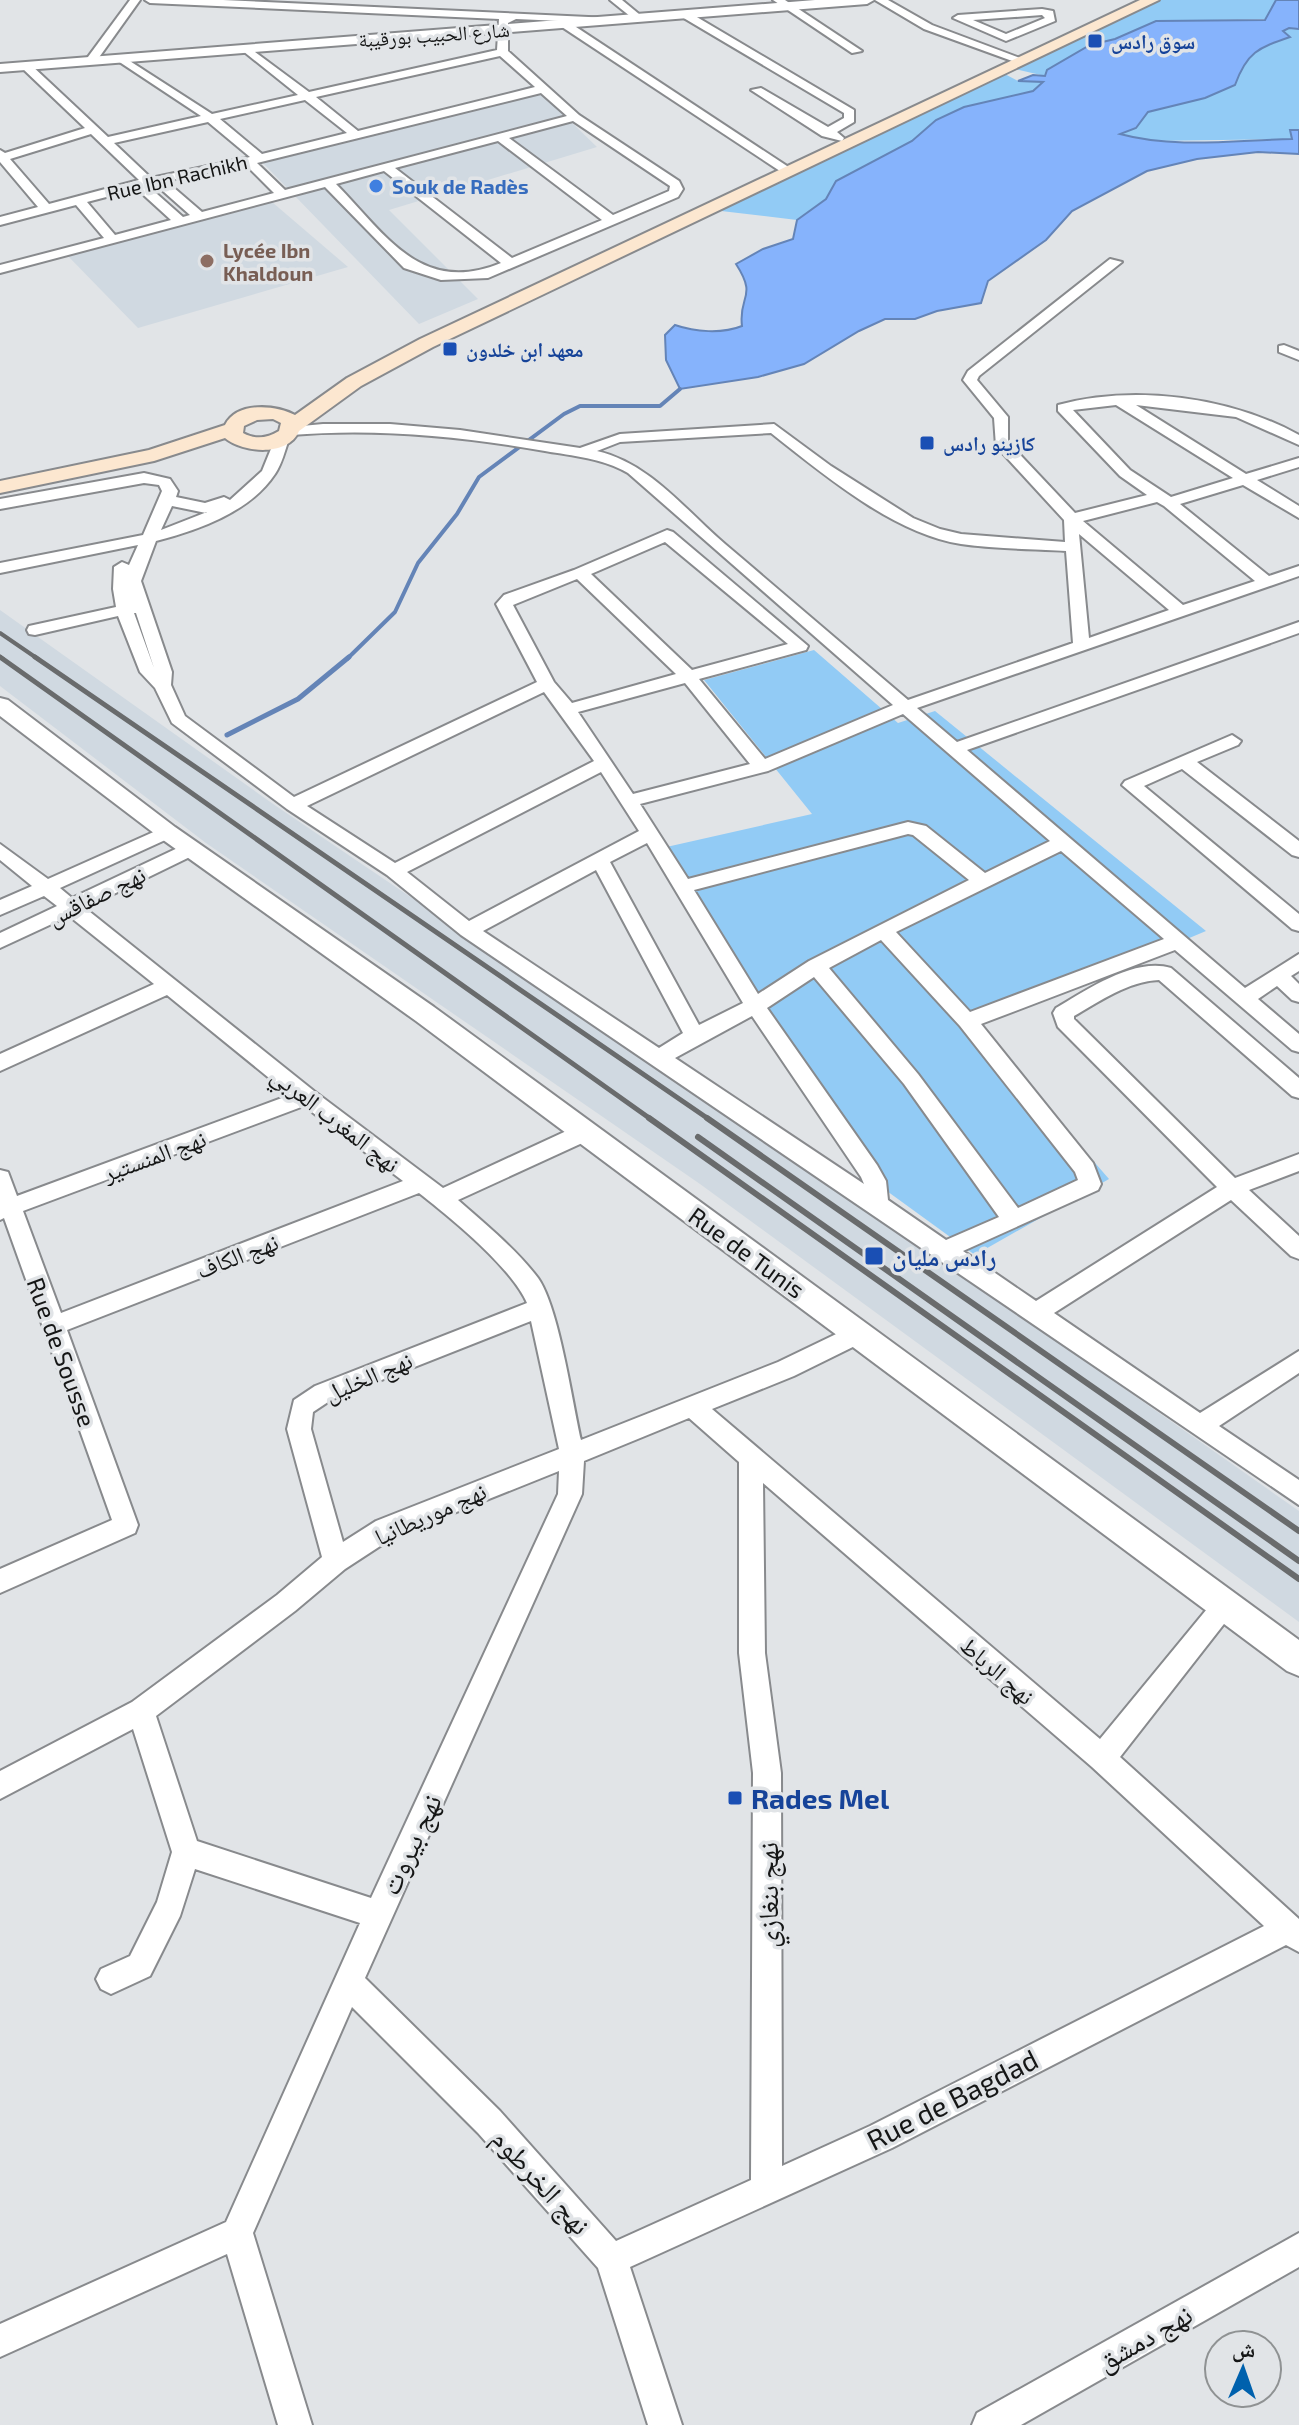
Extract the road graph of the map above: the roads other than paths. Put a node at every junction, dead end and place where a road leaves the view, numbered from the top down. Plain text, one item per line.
1 (135, 0) edge
2 (150, 0) edge
3 (615, 0) edge
4 (867, 0) edge
5 (880, 0) edge
6 (1001, 0) edge
7 (1152, 0) edge
8 (221, 2) edge
9 (781, 4) edge
10 (382, 5) edge
11 (1013, 13) junction
12 (686, 15) junction
13 (522, 16) junction
14 (640, 19) junction
15 (615, 20) junction
16 (566, 25) junction
17 (504, 29) junction
18 (247, 49) junction
19 (856, 51) dead end
20 (502, 52) junction
21 (122, 59) junction
22 (1019, 60) junction
23 (91, 61) junction
24 (26, 66) junction
25 (0, 68) edge
26 (542, 89) junction
27 (757, 90) dead end
28 (307, 97) junction
29 (575, 117) junction
30 (211, 118) junction
31 (94, 129) junction
32 (826, 133) junction
33 (355, 134) junction
34 (500, 137) junction
35 (107, 141) junction
36 (847, 142) junction
37 (1, 156) edge
38 (254, 159) junction
39 (385, 166) junction
40 (787, 170) junction
41 (148, 182) junction
42 (327, 182) junction
43 (282, 194) junction
44 (79, 200) junction
45 (46, 209) junction
46 (199, 216) junction
47 (0, 221) edge
48 (180, 221) junction
49 (612, 221) junction
50 (112, 239) junction
51 (1115, 262) dead end
52 (511, 264) junction
53 (0, 269) edge
54 (1299, 339) edge
55 (1291, 352) edge
56 (362, 378) junction
57 (1120, 402) junction
58 (265, 412) junction
59 (232, 429) junction
60 (288, 432) junction
61 (1299, 441) edge
62 (252, 444) junction
63 (582, 453) junction
64 (144, 457) junction
65 (1299, 462) edge
66 (1242, 479) junction
67 (0, 487) edge
68 (167, 500) junction
69 (1165, 500) junction
70 (0, 504) edge
71 (1299, 513) edge
72 (1073, 521) junction
73 (149, 535) junction
74 (1072, 547) junction
75 (0, 568) edge
76 (1299, 571) edge
77 (580, 573) junction
78 (1267, 582) junction
79 (134, 608) junction
80 (1180, 611) junction
81 (1299, 627) edge
82 (35, 630) dead end
83 (1081, 645) junction
84 (689, 677) junction
85 (547, 684) junction
86 (0, 705) edge
87 (906, 706) junction
88 (568, 709) junction
89 (1232, 741) dead end
90 (954, 749) junction
91 (1184, 761) junction
92 (602, 764) junction
93 (762, 767) junction
94 (627, 801) junction
95 (293, 805) junction
96 (167, 832) junction
97 (650, 833) junction
98 (1064, 842) junction
99 (191, 849) junction
100 (0, 850) edge
101 (1299, 851) edge
102 (599, 859) junction
103 (394, 871) junction
104 (984, 882) junction
105 (47, 887) junction
106 (683, 887) junction
107 (72, 907) junction
108 (0, 908) edge
109 (1299, 924) edge
110 (468, 930) junction
111 (883, 930) junction
112 (0, 941) edge
113 (1179, 941) junction
114 (1299, 961) edge
115 (816, 966) junction
116 (1278, 976) junction
117 (170, 985) junction
118 (1299, 995) edge
119 (1245, 998) junction
120 (755, 1006) junction
121 (967, 1021) junction
122 (695, 1036) junction
123 (1299, 1045) edge
124 (659, 1058) junction
125 (0, 1063) edge
126 (1299, 1090) edge
127 (307, 1097) junction
128 (583, 1133) junction
129 (1299, 1162) edge
130 (0, 1178) edge
131 (420, 1184) junction
132 (1232, 1188) junction
133 (441, 1198) junction
134 (877, 1204) junction
135 (4, 1209) edge
136 (1014, 1220) junction
137 (944, 1250) junction
138 (1299, 1250) edge
139 (540, 1308) junction
140 (1036, 1313) junction
141 (55, 1325) junction
142 (857, 1334) junction
143 (1299, 1361) edge
144 (692, 1407) junction
145 (1201, 1425) junction
146 (572, 1454) junction
147 (751, 1458) junction
148 (1299, 1494) edge
149 (336, 1561) junction
150 (0, 1581) edge
151 (1225, 1606) junction
152 (1299, 1660) edge
153 (141, 1711) junction
154 (1102, 1758) junction
155 (0, 1786) edge
156 (186, 1852) junction
157 (378, 1915) junction
158 (1294, 1934) edge
159 (111, 1979) dead end
160 (348, 1982) junction
161 (767, 2188) junction
162 (237, 2233) junction
163 (1299, 2249) edge
164 (611, 2259) junction
165 (0, 2341) edge
166 (295, 2425) edge
167 (665, 2425) edge
168 (989, 2425) edge

1 - 23 street
2 - 8 street
3 - 14 street
4 - 9 street, شارع الحبيب بورقيبة
5 - 22 street
6 - 11 street
7 - 22 main road
8 - 10 street
9 - 12 street, شارع الحبيب بورقيبة
9 - 19 street
10 - 13 street
11 - 11 street
12 - 14 street, شارع الحبيب بورقيبة
12 - 32 street
13 - 15 street
13 - 16 street, شارع الحبيب بورقيبة
13 - 17 street, شارع الحبيب بورقيبة
14 - 15 street, شارع الحبيب بورقيبة
15 - 16 street, شارع الحبيب بورقيبة
16 - 40 street
17 - 18 street, شارع الحبيب بورقيبة
17 - 20 street
18 - 21 street, شارع الحبيب بورقيبة
18 - 28 street
20 - 26 street
20 - 28 street
21 - 23 street, شارع الحبيب بورقيبة
21 - 30 street
22 - 36 main road
23 - 24 street, شارع الحبيب بورقيبة
24 - 25 street, شارع الحبيب بورقيبة
24 - 31 street
26 - 29 street
26 - 33 street, Rue Ibn Rachikh
27 - 32 street
28 - 30 street
28 - 33 street
29 - 34 street
29 - 49 street
30 - 35 street
30 - 38 street
31 - 35 street
31 - 37 street
32 - 36 street
33 - 38 street, Rue Ibn Rachikh
34 - 39 street
34 - 49 street
35 - 41 street
36 - 40 main road
37 - 45 street
38 - 41 street, Rue Ibn Rachikh
38 - 43 street
39 - 42 street
39 - 52 street
40 - 56 main road
41 - 44 street, Rue Ibn Rachikh
41 - 46 street
41 - 48 street
42 - 43 street
42 - 52 street
43 - 46 street
44 - 45 street, Rue Ibn Rachikh
44 - 50 street
45 - 47 street, Rue Ibn Rachikh
46 - 48 street
48 - 50 street
49 - 52 street
50 - 53 street
51 - 72 street
54 - 55 street
56 - 58 main road
56 - 60 main road
57 - 61 street
57 - 66 street
57 - 69 street
58 - 59 main road
58 - 60 main road
59 - 62 main road
59 - 64 main road
60 - 62 main road
60 - 63 street
60 - 73 street
62 - 64 main road
62 - 68 street
63 - 74 street
63 - 87 street
64 - 67 main road
65 - 66 street
66 - 69 street
66 - 71 street
68 - 70 street
68 - 73 street
69 - 72 street
69 - 78 street
72 - 74 street
72 - 80 street
73 - 75 street
73 - 79 street
74 - 83 street
76 - 78 street
77 - 84 street
77 - 84 street
77 - 85 street
78 - 80 street
79 - 82 street
79 - 95 street
80 - 83 street
81 - 90 street
83 - 87 street
84 - 88 street
84 - 93 street
85 - 88 street
85 - 95 street
86 - 96 street, Rue de Tunis
87 - 90 street
87 - 93 street
88 - 92 street
89 - 91 street
90 - 98 street
91 - 101 street
91 - 109 street
92 - 94 street
92 - 103 street
93 - 94 street
94 - 97 street
95 - 103 street
96 - 99 street, Rue de Tunis
96 - 105 street, نهج صفاقس
97 - 102 street
97 - 106 street
98 - 104 street
98 - 113 street
99 - 107 street, نهج صفاقس
99 - 128 street, Rue de Tunis
100 - 105 street, نهج المغرب العربي
102 - 110 street
102 - 122 street
103 - 110 street
104 - 106 street
104 - 111 street
105 - 107 street, نهج المغرب العربي
105 - 108 street, نهج صفاقس
106 - 120 street
107 - 112 street, نهج صفاقس
107 - 117 street, نهج المغرب العربي
110 - 124 street
111 - 115 street
111 - 121 street
113 - 119 street
113 - 121 street
114 - 116 street
115 - 120 street
115 - 136 street
116 - 118 street
116 - 119 street
117 - 125 street
117 - 127 street, نهج المغرب العربي
119 - 123 street
120 - 122 street
120 - 134 street
121 - 136 street
122 - 124 street
124 - 134 street
126 - 132 street
127 - 131 street, نهج المغرب العربي
127 - 135 street, نهج المنستير
128 - 133 street
128 - 142 street, Rue de Tunis
129 - 132 street
130 - 135 street, Rue de Sousse
131 - 133 street, نهج المغرب العربي
131 - 141 street, نهج الكاف
132 - 138 street
132 - 140 street
133 - 139 street, نهج المغرب العربي
134 - 137 street
135 - 141 street, Rue de Sousse
136 - 137 street
137 - 140 street
139 - 146 street, نهج المغرب العربي
139 - 149 street, نهج الخليل
140 - 145 street
141 - 150 street, Rue de Sousse
142 - 144 street, نهج موريطانيا
142 - 151 street, Rue de Tunis
143 - 145 street
144 - 146 street, نهج موريطانيا
144 - 147 street, نهج الرباط
145 - 148 street
146 - 149 street, نهج موريطانيا
146 - 157 street, نهج بيروت
147 - 154 street, نهج الرباط
147 - 161 street, نهج بنغازي
149 - 153 street, نهج موريطانيا
151 - 152 street, Rue de Tunis
151 - 154 street
153 - 155 street, نهج موريطانيا
153 - 156 street
154 - 158 street, نهج الرباط
156 - 157 street
156 - 159 street
157 - 160 street, نهج بيروت
158 - 161 street, Rue de Bagdad
160 - 162 street, نهج بيروت
160 - 164 street, نهج الخرطوم
161 - 164 street, Rue de Bagdad
162 - 165 street
162 - 166 street
163 - 168 street, نهج دمشق
164 - 167 street, نهج الخرطوم

